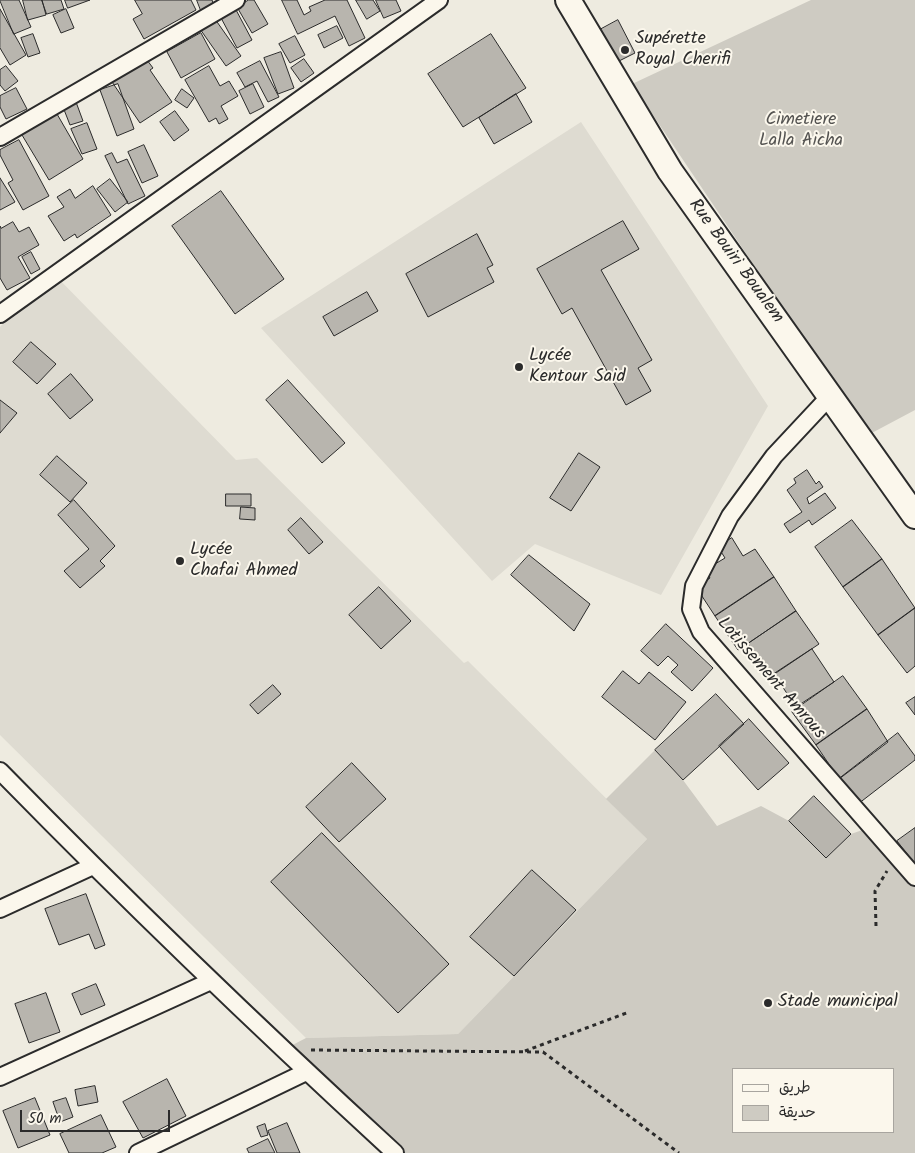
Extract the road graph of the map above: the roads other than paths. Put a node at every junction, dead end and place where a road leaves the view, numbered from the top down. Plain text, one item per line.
1 (236, 0) edge
2 (438, 0) edge
3 (568, 0) edge
4 (0, 137) edge
5 (0, 314) edge
6 (831, 395) junction
7 (915, 515) edge
8 (0, 771) edge
9 (93, 866) junction
10 (915, 878) edge
11 (0, 909) edge
12 (211, 981) junction
13 (306, 1072) junction
14 (0, 1077) edge
15 (138, 1153) edge
16 (395, 1153) edge

1 - 4 street
2 - 5 street
3 - 6 main road, Rue Bouiri Boualem
6 - 7 main road, Rue Bouiri Boualem
6 - 10 street, Lotissement Amrous
8 - 9 street
9 - 11 street
9 - 12 street
12 - 13 street
12 - 14 street
13 - 15 street
13 - 16 street

